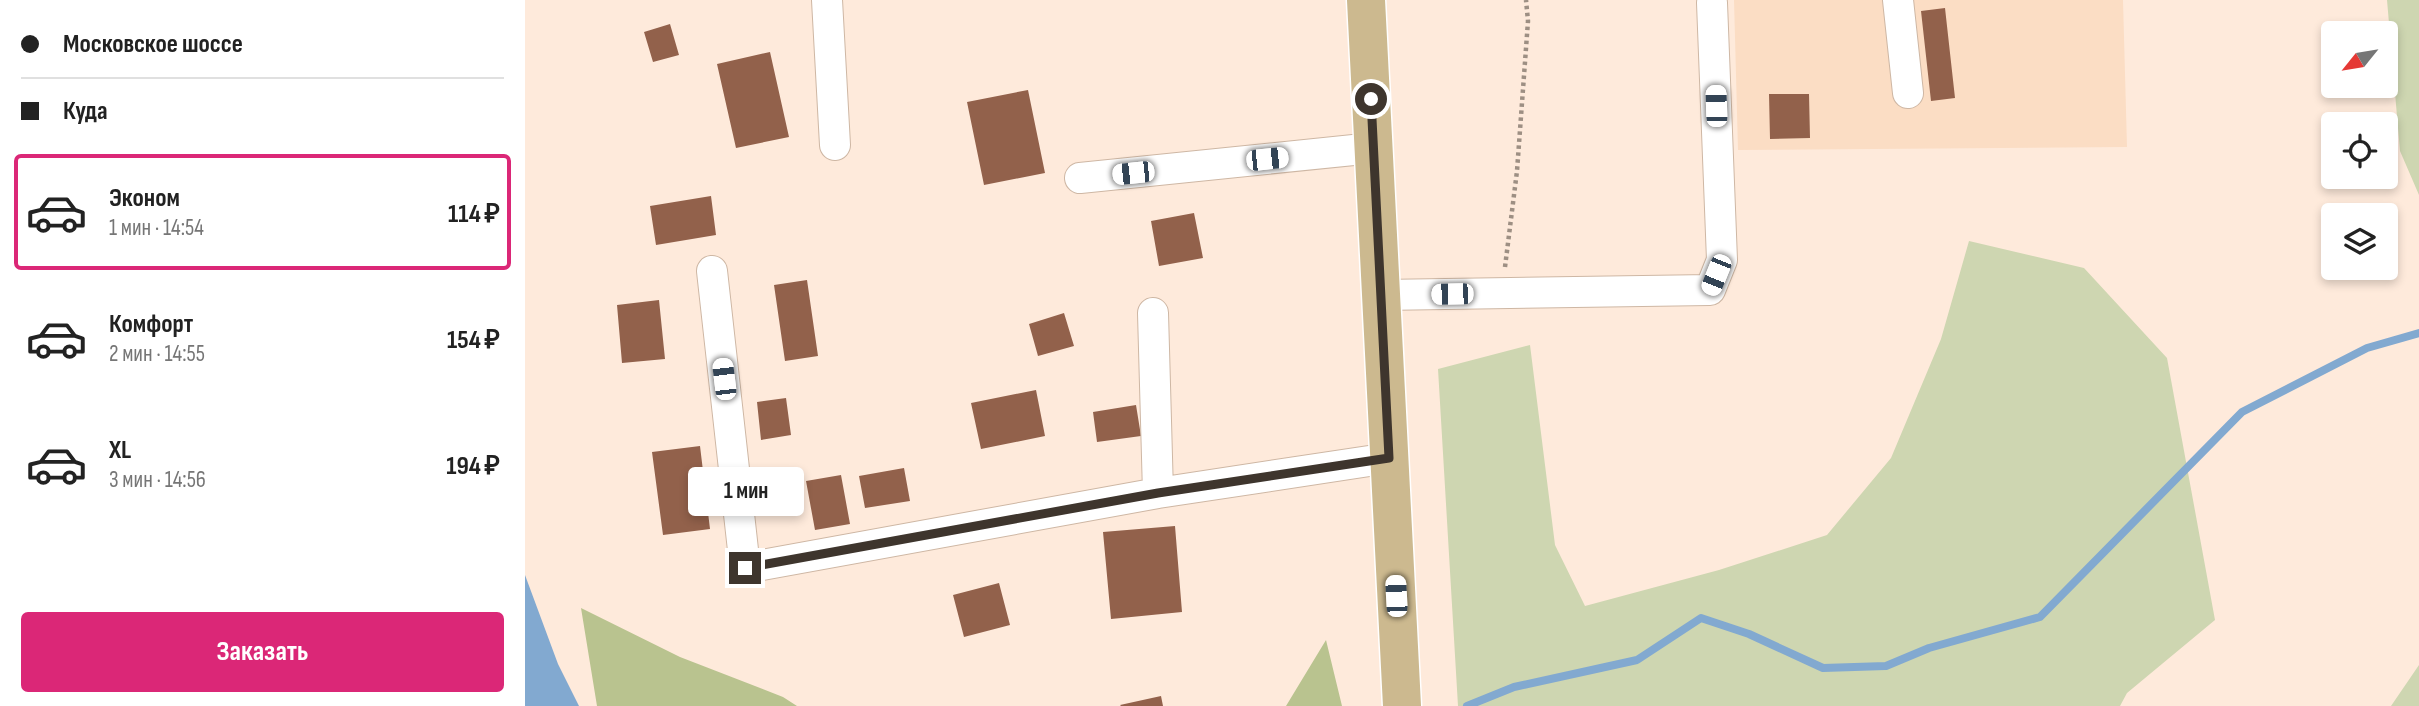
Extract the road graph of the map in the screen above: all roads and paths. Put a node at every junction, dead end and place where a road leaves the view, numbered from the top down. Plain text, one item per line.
1 (827, 0) edge
2 (1366, 0) edge
3 (1526, 0) edge
4 (1899, 0) edge
5 (1712, 3) dead end
6 (1908, 93) dead end
7 (835, 145) dead end
8 (1373, 148) junction
9 (1080, 178) dead end
10 (712, 271) dead end
11 (1499, 293) junction
12 (1381, 295) junction
13 (1153, 313) dead end
14 (1389, 458) junction
15 (1158, 493) junction
16 (1402, 706) edge

1 - 7 street
2 - 8 main road
3 - 11 path
4 - 6 street
5 - 11 street
8 - 9 street
8 - 12 main road
10 - 15 street
11 - 12 street
12 - 14 main road
13 - 15 street
14 - 15 street
14 - 16 main road

